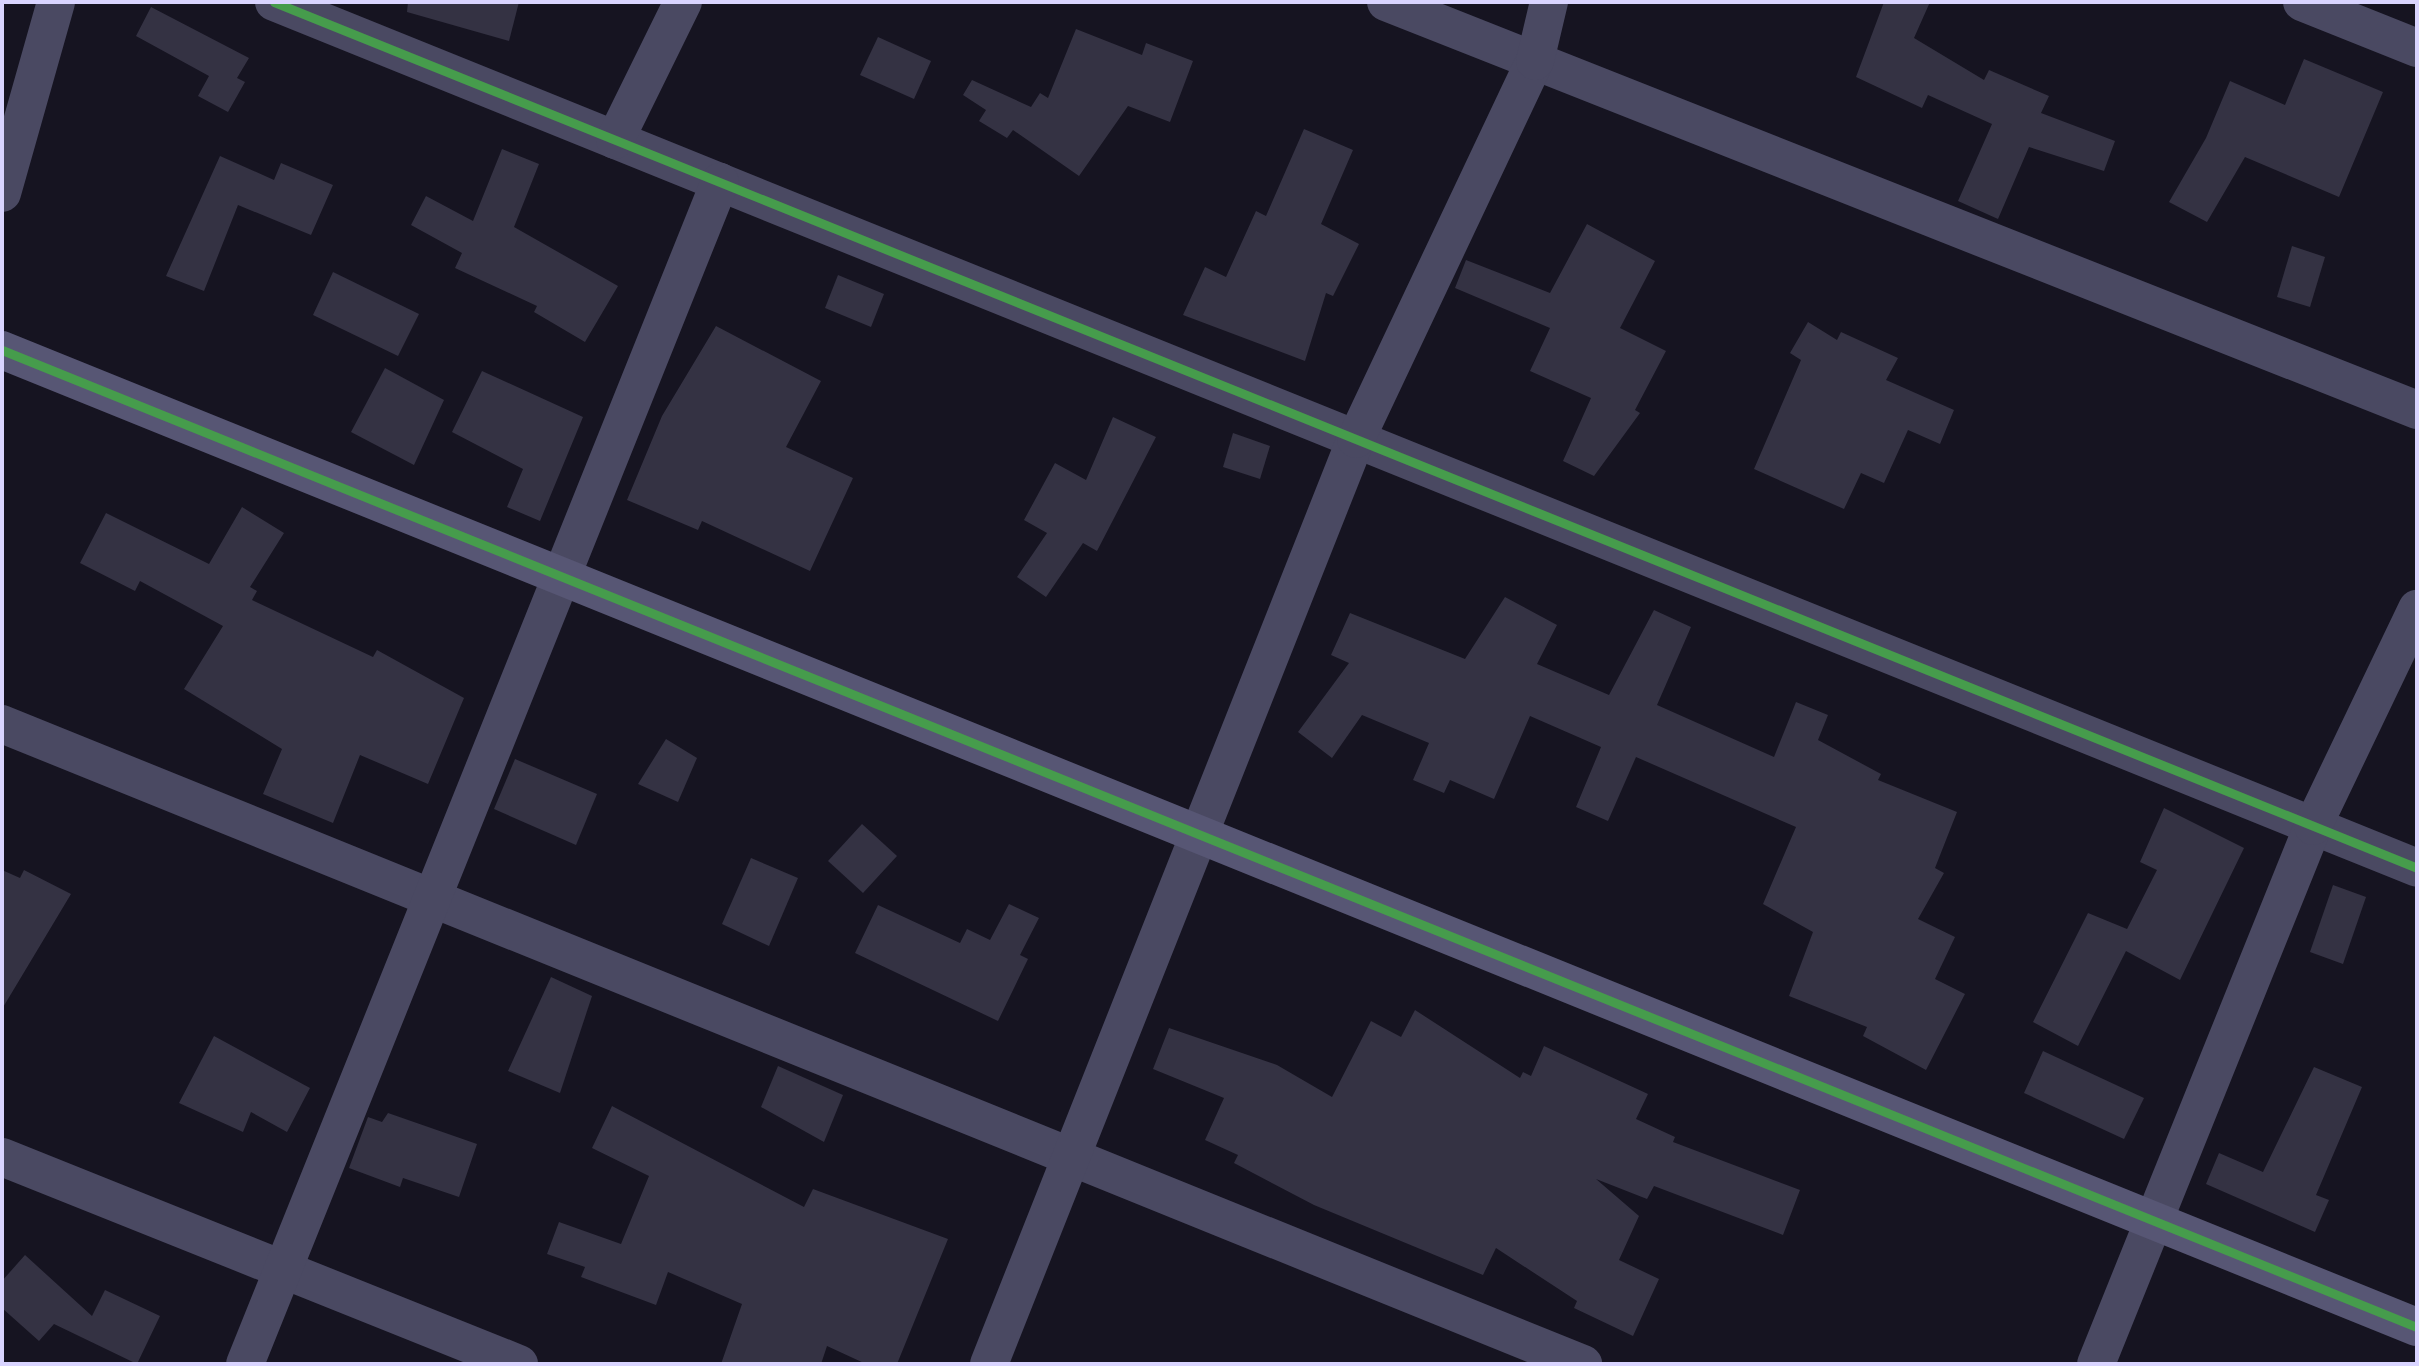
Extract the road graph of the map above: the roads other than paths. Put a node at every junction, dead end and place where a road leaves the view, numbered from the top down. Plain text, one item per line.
1 (56, 2) edge
2 (274, 2) edge
3 (683, 2) edge
4 (1386, 2) edge
5 (1549, 2) edge
6 (2302, 2) edge
7 (2417, 48) edge
8 (1535, 61) junction
9 (615, 140) junction
10 (720, 182) junction
11 (2, 193) edge
12 (2, 349) edge
13 (2417, 411) edge
14 (1356, 439) junction
15 (562, 575) junction
16 (2417, 609) edge
17 (2, 724) edge
18 (2313, 826) junction
19 (1200, 833) junction
20 (2417, 868) edge
21 (432, 898) junction
22 (2, 1157) edge
23 (1071, 1157) junction
24 (2154, 1220) junction
25 (283, 1270) junction
26 (2417, 1327) edge
27 (245, 1364) edge
28 (519, 1364) edge
29 (989, 1364) edge
30 (1583, 1364) edge
31 (2095, 1364) edge

1 - 11 street
2 - 9 street
3 - 9 street
4 - 8 street
5 - 8 street
6 - 7 street
8 - 13 street
8 - 14 street
9 - 10 street
10 - 14 street
10 - 15 street
12 - 15 street
14 - 18 street
14 - 19 street
15 - 19 street
15 - 21 street
16 - 18 street
17 - 21 street
18 - 20 street
18 - 24 street
19 - 23 street
19 - 24 street
21 - 23 street
21 - 25 street
22 - 25 street
23 - 29 street
23 - 30 street
24 - 26 street
24 - 31 street
25 - 27 street
25 - 28 street

